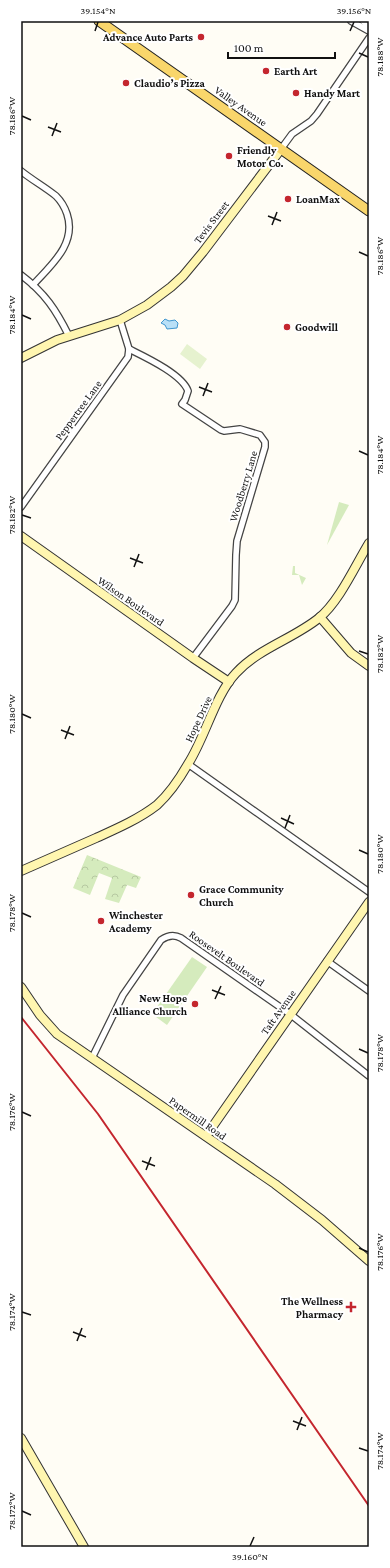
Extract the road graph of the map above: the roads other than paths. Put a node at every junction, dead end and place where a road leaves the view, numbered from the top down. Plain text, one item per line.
1 (99, 21) edge
2 (351, 21) edge
3 (363, 21) edge
4 (369, 27) edge
5 (369, 31) edge
6 (369, 38) edge
7 (281, 149) junction
8 (21, 171) edge
9 (369, 212) edge
10 (21, 275) edge
11 (33, 284) junction
12 (120, 320) junction
13 (69, 336) junction
14 (130, 349) junction
15 (21, 358) edge
16 (21, 507) edge
17 (21, 536) edge
18 (369, 543) edge
19 (320, 617) junction
20 (193, 658) junction
21 (369, 666) edge
22 (229, 682) junction
23 (188, 764) junction
24 (21, 871) edge
25 (369, 892) edge
26 (369, 902) edge
27 (327, 961) junction
28 (21, 987) edge
29 (369, 991) edge
30 (290, 1014) junction
31 (92, 1058) junction
32 (369, 1076) edge
33 (206, 1136) junction
34 (369, 1261) edge
35 (21, 1438) edge
36 (84, 1547) edge

1 - 7 main road, Valley Avenue
2 - 5 street
3 - 4 street
6 - 7 street, Tevis Street
7 - 9 main road, Valley Avenue
7 - 12 street, Tevis Street
8 - 11 street
10 - 11 street
11 - 13 street
12 - 13 street, Tevis Street
12 - 14 street
13 - 15 street, Tevis Street
14 - 16 street, Peppertree Lane
14 - 20 street, Woodberry Lane
17 - 20 street, Wilson Boulevard
18 - 19 street, Hope Drive
19 - 21 street
19 - 22 street, Hope Drive
20 - 22 street, Wilson Boulevard
22 - 23 street, Hope Drive
23 - 24 street, Hope Drive
23 - 25 street
26 - 27 street, Taft Avenue
27 - 29 street
27 - 30 street, Taft Avenue
28 - 31 street, Papermill Road
30 - 31 street, Roosevelt Boulevard
30 - 32 street, Roosevelt Boulevard
30 - 33 street, Taft Avenue
31 - 33 street, Papermill Road
33 - 34 street, Papermill Road
35 - 36 street

